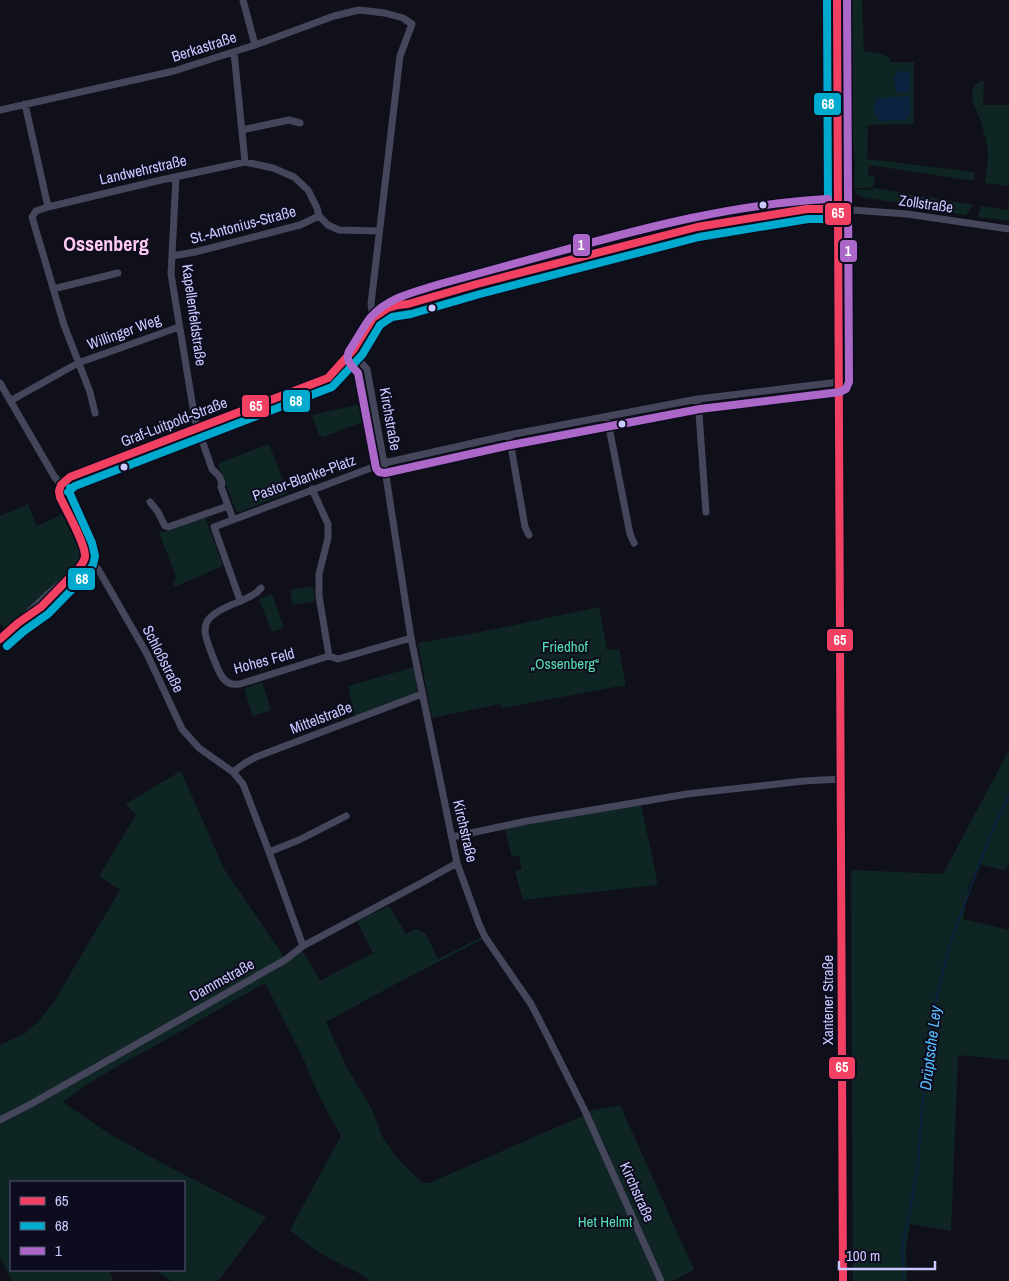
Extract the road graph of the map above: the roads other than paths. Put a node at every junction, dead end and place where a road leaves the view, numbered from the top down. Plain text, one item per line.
1 (243, 0) edge
2 (837, 0) edge
3 (255, 45) junction
4 (234, 52) junction
5 (24, 104) junction
6 (0, 110) edge
7 (300, 123) dead end
8 (242, 130) junction
9 (245, 162) junction
10 (176, 177) junction
11 (48, 207) junction
12 (838, 209) junction
13 (319, 216) junction
14 (1009, 229) edge
15 (379, 231) junction
16 (172, 256) junction
17 (118, 273) dead end
18 (54, 289) junction
19 (376, 320) junction
20 (179, 327) junction
21 (354, 354) junction
22 (78, 363) junction
23 (839, 382) junction
24 (0, 383) edge
25 (698, 399) junction
26 (10, 401) junction
27 (96, 413) dead end
28 (607, 417) junction
29 (198, 427) junction
30 (509, 434) junction
31 (384, 463) junction
32 (61, 485) junction
33 (312, 489) junction
34 (150, 502) dead end
35 (228, 506) junction
36 (706, 512) dead end
37 (233, 519) junction
38 (529, 535) dead end
39 (634, 542) dead end
40 (84, 560) junction
41 (261, 588) dead end
42 (240, 600) junction
43 (411, 638) junction
44 (0, 639) edge
45 (329, 656) junction
46 (422, 694) junction
47 (233, 772) junction
48 (841, 779) junction
49 (346, 816) dead end
50 (452, 837) junction
51 (269, 852) junction
52 (457, 862) junction
53 (303, 946) junction
54 (0, 1120) edge
55 (661, 1281) edge
56 (842, 1281) edge

1 - 3 street
2 - 12 main road, Xantener Straße
3 - 4 street, Berkastraße
3 - 15 street, Berkastraße
4 - 5 street, Berkastraße
4 - 8 street
5 - 6 street, Berkastraße
5 - 11 street
7 - 8 street
8 - 9 street
9 - 10 street, Landwehrstraße
9 - 13 street, Landwehrstraße
10 - 11 street, Landwehrstraße
10 - 16 street, Kapellenfeldstraße
11 - 18 street, Landwehrstraße
12 - 14 street, Zollstraße
12 - 19 street, Graf-Luitpold-Straße
12 - 23 main road, Xantener Straße
13 - 15 street
13 - 16 street, St.-Antonius-Straße
15 - 19 street
16 - 20 street, Kapellenfeldstraße
17 - 18 street
18 - 22 street
19 - 21 street, Graf-Luitpold-Straße
20 - 22 street, Willinger Weg
20 - 29 street, Kapellenfeldstraße
21 - 29 street, Graf-Luitpold-Straße
21 - 31 street, Kirchstraße
22 - 26 street, Willinger Weg
22 - 27 street, Willinger Weg
23 - 25 street, Pastor-Blanke-Platz
23 - 48 main road, Xantener Straße
24 - 26 street
25 - 28 street, Pastor-Blanke-Platz
25 - 36 street
26 - 32 street
28 - 30 street, Pastor-Blanke-Platz
28 - 39 street
29 - 32 street, Graf-Luitpold-Straße
29 - 35 street
30 - 31 street, Pastor-Blanke-Platz
30 - 38 street
31 - 33 street, Pastor-Blanke-Platz
31 - 43 street, Kirchstraße
32 - 40 street
33 - 37 street, Pastor-Blanke-Platz
33 - 45 street
34 - 35 street
35 - 37 street
37 - 42 street, Pastor-Blanke-Platz
40 - 44 street
40 - 47 street, Schloßstraße
41 - 42 street, Hohes Feld
42 - 45 street, Hohes Feld
43 - 45 street, Hohes Feld
43 - 46 street, Kirchstraße
46 - 47 street, Mittelstraße
46 - 50 street, Kirchstraße
47 - 51 street, Schloßstraße
48 - 50 street
48 - 56 main road, Xantener Straße
49 - 51 street
50 - 52 street, Kirchstraße
51 - 53 street, Schloßstraße
52 - 53 street, Dammstraße
52 - 55 street, Kirchstraße
53 - 54 street, Dammstraße

